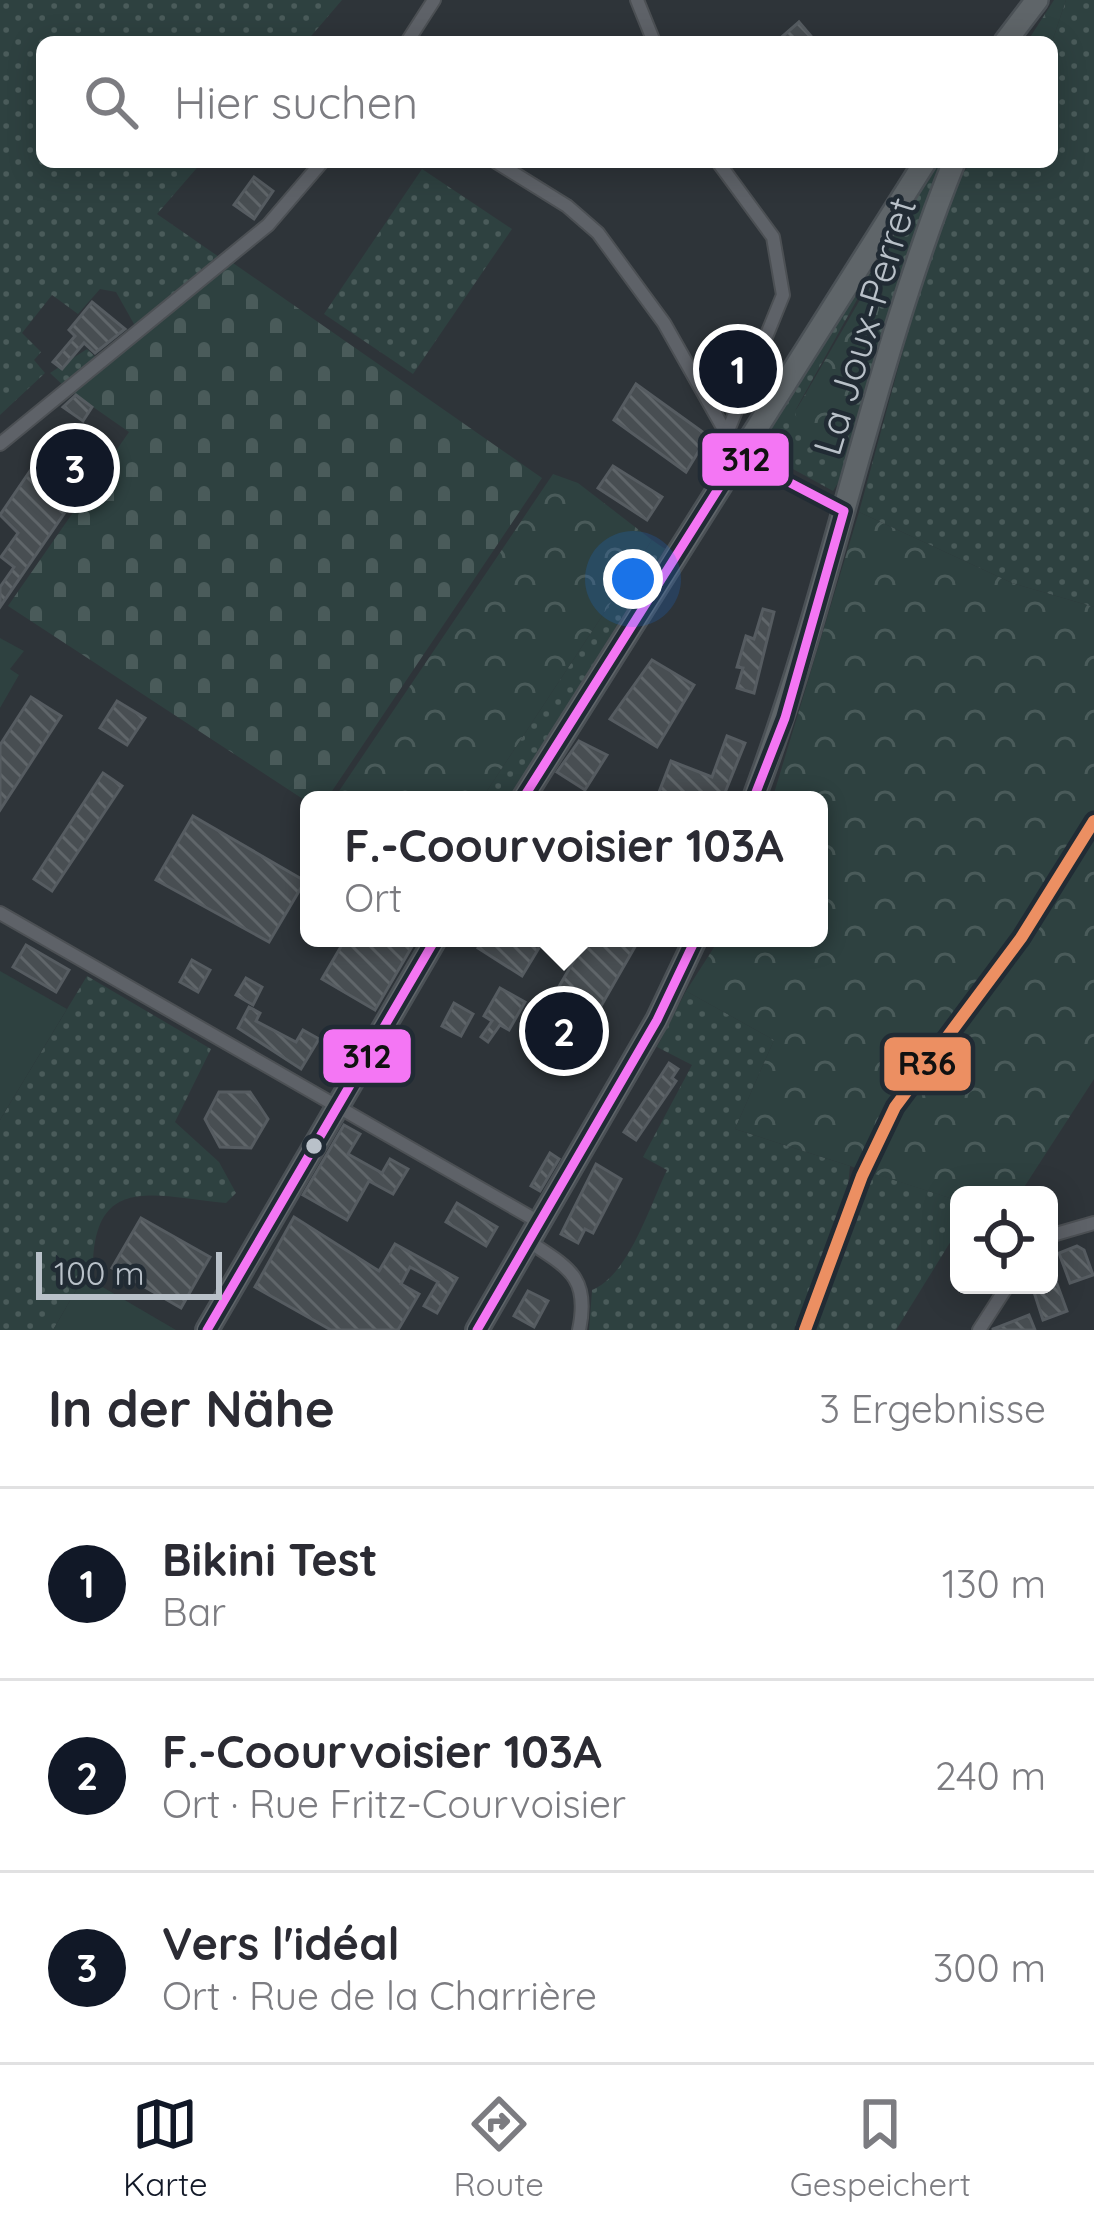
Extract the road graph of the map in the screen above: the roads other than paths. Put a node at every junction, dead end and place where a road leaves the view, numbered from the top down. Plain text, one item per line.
1 (434, 0) edge
2 (637, 0) edge
3 (1038, 0) edge
4 (411, 36) edge
5 (652, 36) edge
6 (1010, 36) edge
7 (1019, 36) edge
8 (317, 168) edge
9 (506, 168) edge
10 (722, 168) edge
11 (921, 168) edge
12 (952, 168) edge
13 (727, 433) junction
14 (0, 444) edge
15 (740, 456) junction
16 (844, 512) junction
17 (528, 791) edge
18 (757, 791) edge
19 (0, 913) edge
20 (431, 947) edge
21 (692, 947) edge
22 (338, 1105) junction
23 (1094, 1222) edge
24 (534, 1232) junction
25 (1058, 1233) edge
26 (1002, 1294) edge
27 (207, 1330) edge
28 (477, 1330) edge
29 (579, 1330) edge
30 (979, 1330) edge

1 - 4 street
2 - 5 street
3 - 6 main road
3 - 7 main road
8 - 14 street
9 - 13 street
10 - 13 street
11 - 15 main road, La Joux-Perret
12 - 16 main road, La Joux-Perret
13 - 15 street
15 - 16 street
15 - 17 main road, La Joux-Perret
16 - 18 main road, La Joux-Perret
19 - 22 street
20 - 22 main road
21 - 24 main road
22 - 24 street
22 - 27 main road
23 - 25 street
24 - 28 main road
24 - 29 street
26 - 30 street

